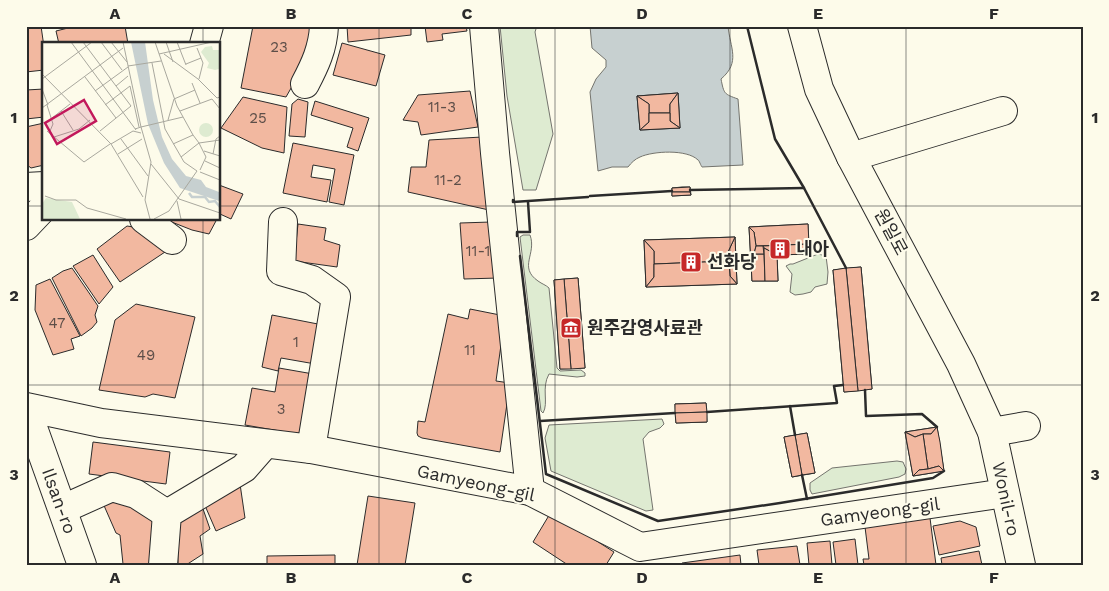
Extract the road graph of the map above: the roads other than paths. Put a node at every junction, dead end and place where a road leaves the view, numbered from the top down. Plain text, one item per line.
1 (209, 26) edge
2 (324, 26) edge
3 (484, 26) edge
4 (802, 26) edge
5 (205, 42) edge
6 (305, 84) dead end
7 (1004, 110) dead end
8 (851, 157) junction
9 (42, 186) edge
10 (26, 187) edge
11 (42, 209) edge
12 (145, 220) edge
13 (283, 222) dead end
14 (26, 226) edge
15 (172, 240) dead end
16 (26, 408) edge
17 (1026, 426) dead end
18 (992, 432) junction
19 (265, 444) junction
20 (311, 450) junction
21 (530, 491) junction
22 (1005, 494) junction
23 (62, 509) junction
24 (167, 514) junction
25 (639, 556) edge
26 (82, 565) edge
27 (163, 565) edge
28 (1021, 565) edge

1 - 5 street
2 - 6 street
3 - 21 street
4 - 8 street, 원일로
7 - 8 street
8 - 18 street, 원일로
9 - 10 street
11 - 14 street
12 - 15 street
13 - 20 street
16 - 19 street, Gamyeong-gil
16 - 23 street, Ilsan-ro
17 - 18 street
18 - 22 street, Wonil-ro
19 - 20 street, Gamyeong-gil
19 - 24 street
20 - 21 street, Gamyeong-gil
21 - 25 street, Gamyeong-gil
22 - 25 street, Gamyeong-gil
22 - 28 street, Wonil-ro
23 - 24 street
23 - 26 street, Ilsan-ro
24 - 27 street

